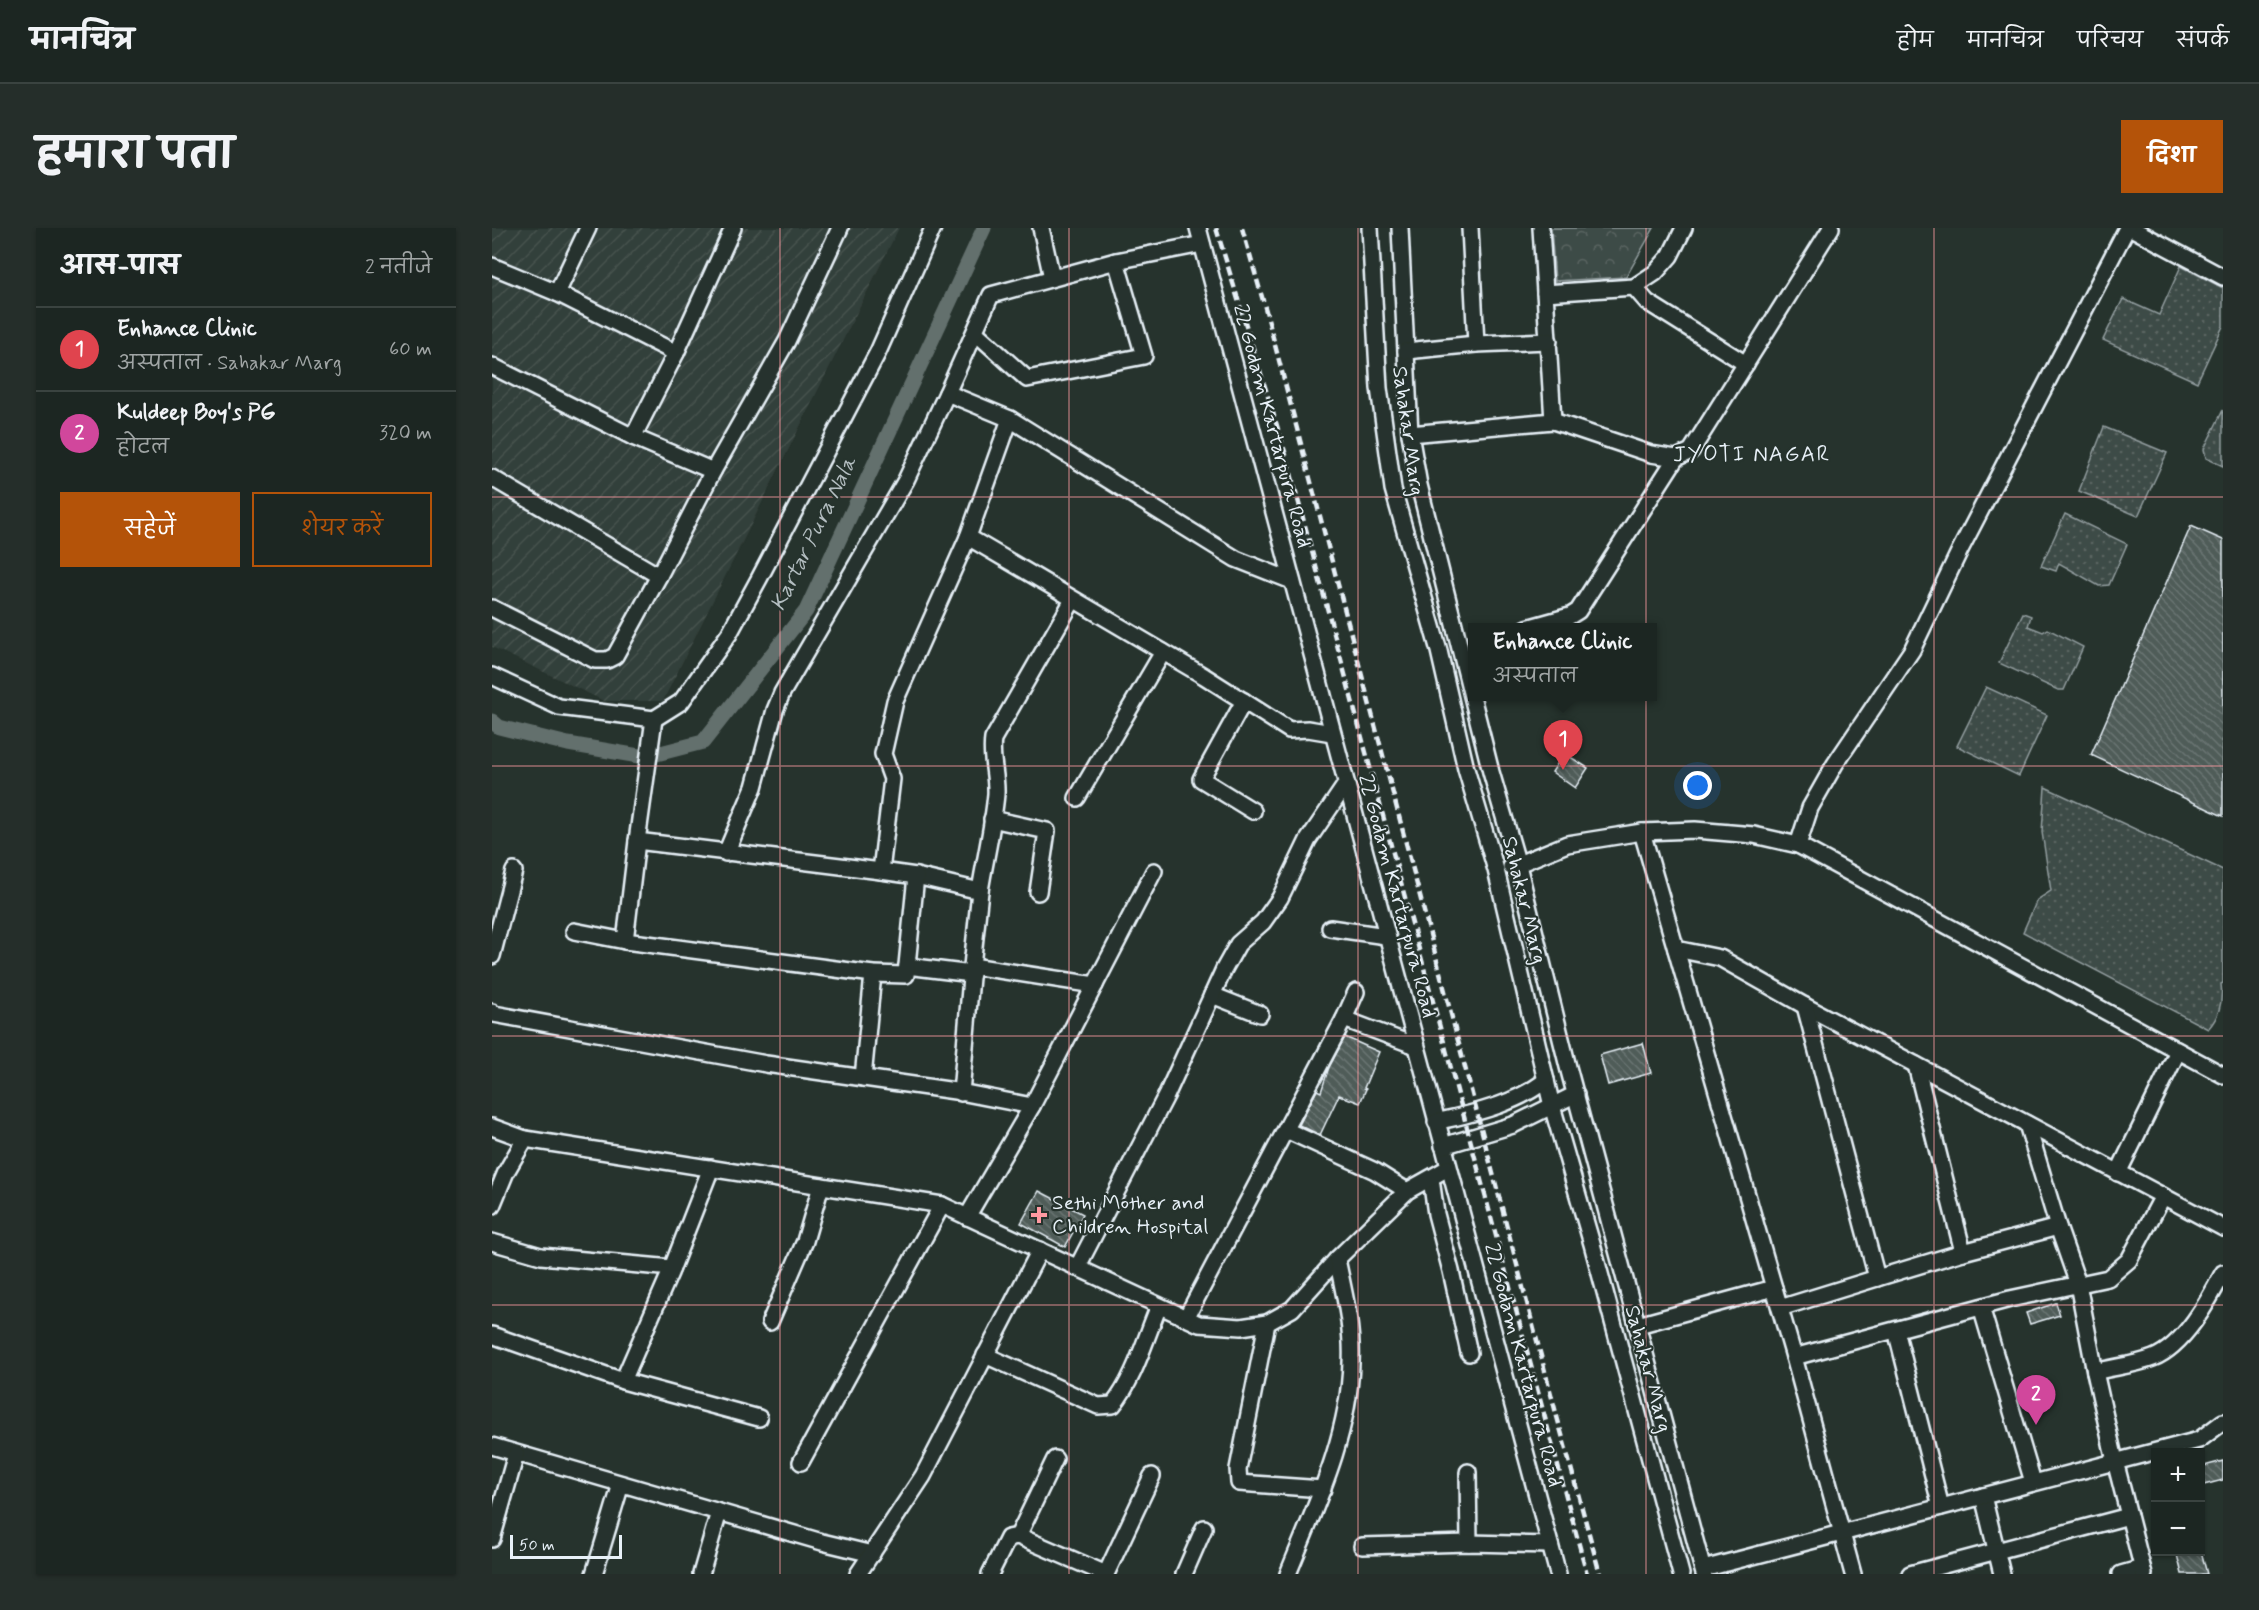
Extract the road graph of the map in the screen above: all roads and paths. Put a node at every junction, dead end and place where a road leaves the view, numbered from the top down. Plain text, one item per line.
1 (588, 228) edge
2 (732, 228) edge
3 (840, 228) edge
4 (933, 228) edge
5 (1041, 228) edge
6 (1198, 228) edge
7 (1370, 228) edge
8 (1400, 228) edge
9 (1470, 228) edge
10 (1541, 228) edge
11 (1684, 228) edge
12 (2129, 228) edge
13 (2153, 228) edge
14 (1824, 230) edge
15 (1202, 244) junction
16 (1116, 261) junction
17 (2223, 265) edge
18 (492, 266) edge
19 (2223, 277) edge
20 (1052, 278) junction
21 (1634, 287) junction
22 (557, 293) junction
23 (1545, 293) junction
24 (975, 332) junction
25 (1549, 340) junction
26 (1476, 344) junction
27 (1406, 351) junction
28 (676, 353) junction
29 (1746, 364) junction
30 (492, 366) edge
31 (947, 393) junction
32 (1010, 419) junction
33 (1553, 421) junction
34 (1410, 434) junction
35 (633, 437) junction
36 (1677, 458) junction
37 (713, 471) junction
38 (492, 478) edge
39 (968, 537) junction
40 (659, 576) junction
41 (1292, 581) junction
42 (1073, 600) junction
43 (492, 608) edge
44 (1543, 623) edge
45 (1467, 643) edge
46 (1163, 652) junction
47 (492, 676) edge
48 (1478, 701) edge
49 (1244, 702) junction
50 (654, 724) junction
51 (1332, 733) junction
52 (1346, 784) junction
53 (1077, 798) dead end
54 (1252, 811) dead end
55 (992, 819) junction
56 (1642, 832) junction
57 (636, 841) junction
58 (1798, 845) junction
59 (726, 853) junction
60 (1518, 865) junction
61 (1496, 870) junction
62 (514, 871) dead end
63 (881, 871) junction
64 (1154, 871) dead end
65 (916, 876) junction
66 (980, 891) junction
67 (1038, 892) dead end
68 (1330, 928) dead end
69 (574, 931) dead end
70 (1386, 936) junction
71 (625, 941) junction
72 (1676, 949) junction
73 (492, 956) edge
74 (907, 966) junction
75 (972, 970) junction
76 (873, 974) junction
77 (1095, 985) junction
78 (1356, 992) dead end
79 (1212, 995) junction
80 (1805, 1006) junction
81 (492, 1012) edge
82 (1260, 1014) dead end
83 (1344, 1019) junction
84 (1416, 1046) junction
85 (2178, 1051) junction
86 (1916, 1065) junction
87 (2223, 1075) edge
88 (862, 1078) junction
89 (1546, 1080) junction
90 (961, 1093) junction
91 (1576, 1094) junction
92 (1032, 1106) junction
93 (1552, 1106) junction
94 (1436, 1122) junction
95 (2027, 1124) junction
96 (492, 1126) edge
97 (1286, 1130) junction
98 (525, 1139) junction
99 (1443, 1146) junction
100 (711, 1168) junction
101 (1448, 1168) junction
102 (2118, 1173) junction
103 (1431, 1179) junction
104 (820, 1186) junction
105 (1407, 1191) junction
106 (2163, 1197) junction
107 (942, 1205) junction
108 (492, 1206) edge
109 (967, 1217) junction
110 (2058, 1227) junction
111 (2223, 1228) edge
112 (492, 1242) edge
113 (1040, 1250) junction
114 (1963, 1252) junction
115 (1337, 1259) junction
116 (672, 1268) junction
117 (1077, 1268) junction
118 (2223, 1273) edge
119 (1877, 1278) junction
120 (2078, 1284) junction
121 (1774, 1288) junction
122 (1159, 1306) junction
123 (1981, 1307) junction
124 (1780, 1308) junction
125 (1186, 1318) junction
126 (770, 1322) dead end
127 (1267, 1323) junction
128 (1638, 1325) junction
129 (1896, 1329) junction
130 (492, 1335) edge
131 (1469, 1353) dead end
132 (985, 1355) junction
133 (1794, 1357) junction
134 (2095, 1372) junction
135 (623, 1381) junction
136 (759, 1418) dead end
137 (2221, 1427) edge
138 (492, 1446) edge
139 (516, 1454) junction
140 (1055, 1459) dead end
141 (2115, 1461) junction
142 (801, 1462) dead end
143 (1468, 1472) dead end
144 (1152, 1476) dead end
145 (2032, 1482) junction
146 (621, 1484) junction
147 (1323, 1489) junction
148 (1983, 1496) junction
149 (1941, 1507) junction
150 (719, 1512) junction
151 (2129, 1516) junction
152 (1204, 1528) dead end
153 (1842, 1533) junction
154 (1018, 1536) junction
155 (492, 1539) edge
156 (1468, 1544) junction
157 (1550, 1545) junction
158 (1362, 1546) dead end
159 (1996, 1551) junction
160 (872, 1554) junction
161 (1704, 1571) edge
162 (2143, 1571) edge
163 (594, 1574) edge
164 (701, 1574) edge
165 (858, 1574) edge
166 (990, 1574) edge
167 (1106, 1574) edge
168 (1184, 1574) edge
169 (1288, 1574) edge
170 (1558, 1574) edge
171 (1681, 1574) edge
172 (1853, 1574) edge
173 (1910, 1574) edge
174 (2002, 1574) edge
175 (2121, 1574) edge

1 - 22 street
2 - 28 street
3 - 37 street
4 - 50 street
5 - 20 street
6 - 15 street, 22 Godam Kartarpura Road
7 - 61 street, Sahakar Marg
8 - 27 street, Sahakar Marg
9 - 26 street
10 - 23 street
11 - 21 street
12 - 19 street
12 - 58 street
13 - 17 street
14 - 29 street
15 - 16 street
15 - 41 street, 22 Godam Kartarpura Road
16 - 20 street
16 - 24 street
18 - 22 street
20 - 24 street
21 - 23 street
21 - 29 street
22 - 28 street
23 - 25 street
24 - 31 street
25 - 26 street
25 - 33 street
26 - 27 street
27 - 34 street, Sahakar Marg
28 - 35 street
29 - 36 street
30 - 35 street
31 - 32 street
31 - 59 street
32 - 39 street
32 - 41 street
33 - 34 street
33 - 36 street
34 - 45 street, Sahakar Marg
35 - 37 street
36 - 44 street
37 - 40 street
38 - 40 street
39 - 42 street
39 - 63 street
40 - 43 street
41 - 51 street, 22 Godam Kartarpura Road
42 - 46 street
42 - 55 street
46 - 49 street
46 - 53 street
47 - 50 street
48 - 60 street, Sahakar Marg
49 - 51 street
49 - 54 street
50 - 57 street
51 - 52 street, 22 Godam Kartarpura Road
52 - 70 street, 22 Godam Kartarpura Road
52 - 79 street
55 - 66 street
55 - 67 street
56 - 58 street
56 - 60 street
56 - 72 street
57 - 59 street
57 - 71 street
58 - 85 street
59 - 63 street
60 - 61 street
60 - 91 street, Sahakar Marg
61 - 89 street, Sahakar Marg
62 - 73 street
63 - 65 street
64 - 77 street
65 - 66 street
65 - 74 street
66 - 75 street
68 - 70 street
69 - 71 street
70 - 84 street, 22 Godam Kartarpura Road
71 - 76 street
72 - 80 street
72 - 121 street
74 - 75 street
74 - 76 street
75 - 77 street
75 - 90 street
76 - 88 street
77 - 92 street
78 - 83 street
79 - 82 street
79 - 117 street
80 - 86 street
80 - 119 street
81 - 88 street
83 - 84 street
83 - 97 street
84 - 94 street, 22 Godam Kartarpura Road
85 - 87 street
85 - 102 street
86 - 95 street
86 - 114 street
88 - 90 street
89 - 93 street, Sahakar Marg
89 - 94 street
90 - 92 street
91 - 93 street
91 - 128 street, Sahakar Marg
92 - 109 street
93 - 99 street
93 - 171 street, Sahakar Marg
94 - 99 street, 22 Godam Kartarpura Road
95 - 102 street
95 - 110 street
96 - 98 street
97 - 105 street
97 - 125 street
98 - 100 street
98 - 108 street
99 - 101 street, 22 Godam Kartarpura Road
100 - 104 street
100 - 116 street
101 - 103 street
101 - 157 street, 22 Godam Kartarpura Road
102 - 106 street
103 - 105 street
103 - 131 street
104 - 107 street
104 - 126 street
105 - 115 street
106 - 111 street
106 - 120 street
107 - 109 street
107 - 142 street
109 - 113 street
110 - 114 street
110 - 120 street
112 - 116 street
113 - 117 street
113 - 132 street
114 - 119 street
115 - 127 street
115 - 147 street
116 - 135 street
117 - 122 street
118 - 134 street
119 - 124 street
120 - 123 street
120 - 134 street
121 - 124 street
121 - 128 street
122 - 125 street
122 - 132 street
123 - 129 street
123 - 145 street
124 - 133 street
125 - 127 street
127 - 147 street
128 - 161 street, Sahakar Marg
129 - 133 street
129 - 149 street
130 - 135 street
132 - 160 street
133 - 153 street
134 - 141 street
135 - 136 street
137 - 141 street
138 - 139 street
139 - 146 street
139 - 155 street
140 - 154 street
141 - 145 street
141 - 151 street
143 - 156 street
144 - 167 street
145 - 148 street
146 - 150 street
146 - 163 street
147 - 169 street
148 - 149 street
148 - 159 street
149 - 153 street
150 - 160 street
150 - 164 street
151 - 159 street
151 - 162 street
152 - 168 street
153 - 161 street
153 - 172 street
154 - 166 street
154 - 167 street
156 - 157 street
156 - 158 street
157 - 170 street, 22 Godam Kartarpura Road
159 - 173 street
159 - 174 street
160 - 165 street
162 - 175 street

